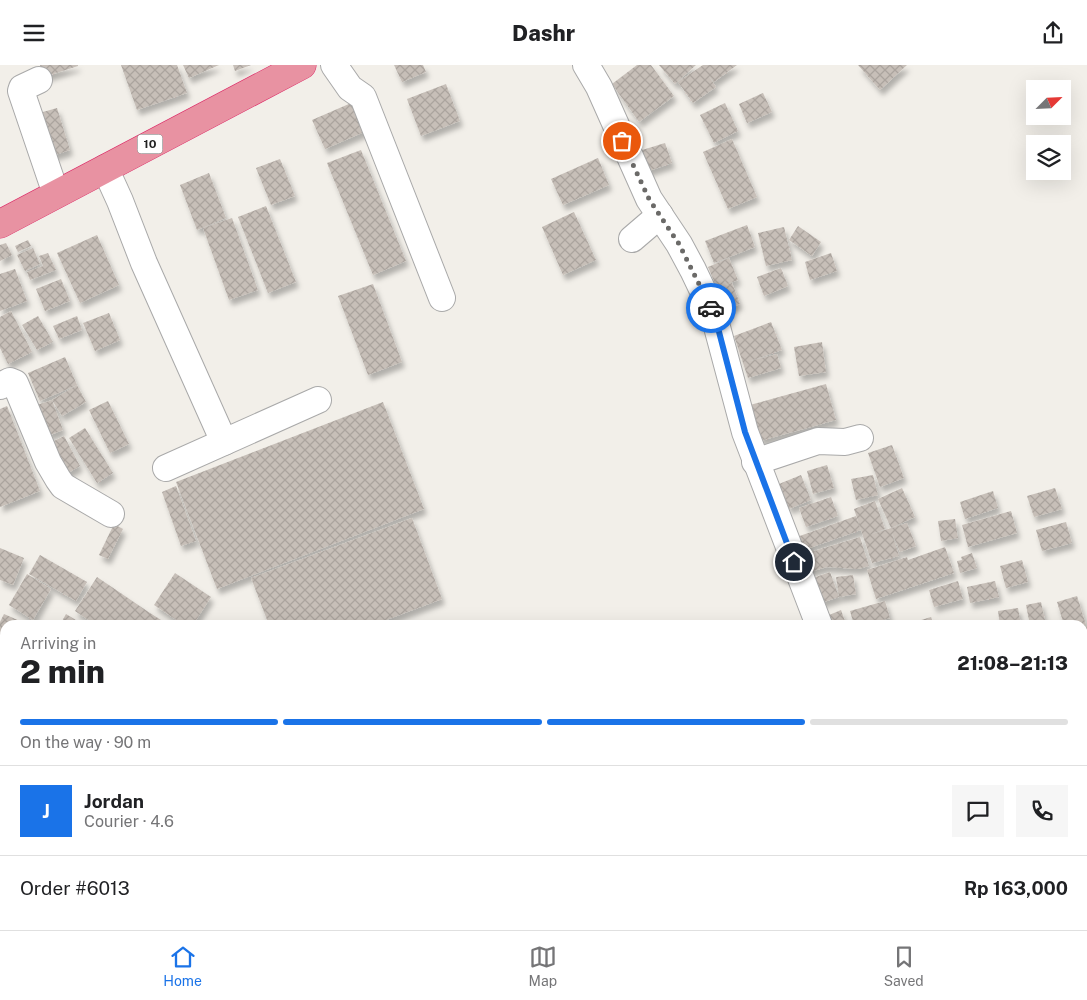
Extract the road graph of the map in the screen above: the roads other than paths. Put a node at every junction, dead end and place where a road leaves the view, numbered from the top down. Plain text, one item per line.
1 (302, 65) edge
2 (334, 65) edge
3 (586, 65) edge
4 (274, 71) edge
5 (39, 80) dead end
6 (105, 168) junction
7 (56, 194) junction
8 (660, 215) junction
9 (0, 224) edge
10 (632, 239) dead end
11 (442, 298) dead end
12 (0, 386) edge
13 (318, 400) dead end
14 (860, 438) dead end
15 (224, 442) junction
16 (755, 462) junction
17 (166, 468) dead end
18 (111, 514) dead end
19 (817, 620) edge

1 - 4 highway, 10
2 - 11 street
3 - 8 street
4 - 6 highway, 10
5 - 7 street
6 - 7 highway, 10
6 - 15 street
7 - 9 highway, 10
8 - 10 street
8 - 16 street
12 - 18 street
13 - 15 street
14 - 16 street
15 - 17 street
16 - 19 street

